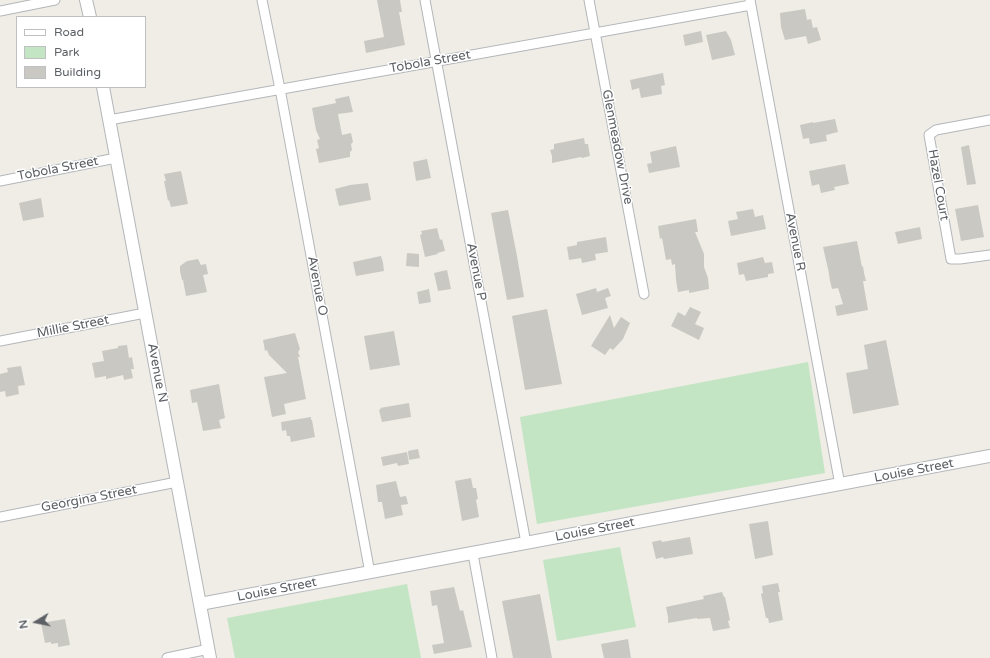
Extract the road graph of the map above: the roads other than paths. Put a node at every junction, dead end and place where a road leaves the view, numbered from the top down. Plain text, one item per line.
1 (55, 0) edge
2 (86, 0) edge
3 (262, 0) edge
4 (425, 0) edge
5 (590, 0) edge
6 (751, 2) edge
7 (0, 11) edge
8 (90, 16) edge
9 (596, 32) junction
10 (437, 61) junction
11 (103, 88) edge
12 (280, 89) junction
13 (109, 120) junction
14 (990, 120) edge
15 (116, 158) junction
16 (0, 181) edge
17 (990, 255) edge
18 (644, 294) dead end
19 (145, 313) junction
20 (0, 341) edge
21 (990, 456) edge
22 (177, 482) junction
23 (840, 485) junction
24 (0, 517) edge
25 (526, 543) junction
26 (473, 554) junction
27 (370, 573) junction
28 (200, 604) junction
29 (210, 654) edge
30 (167, 658) edge
31 (492, 658) edge

1 - 7 street
2 - 8 street
3 - 12 street, Avenue O
4 - 10 street, Avenue P
5 - 9 street, Glenmeadow Drive
6 - 9 street, Tobola Street
6 - 23 street, Avenue R
9 - 10 street, Tobola Street
9 - 18 street, Glenmeadow Drive
10 - 12 street, Tobola Street
10 - 25 street, Avenue P
11 - 13 street, Avenue N
12 - 13 street, Tobola Street
12 - 27 street, Avenue O
13 - 15 street, Avenue N
14 - 17 street, Hazel Court
15 - 16 street, Tobola Street
15 - 19 street, Avenue N
19 - 20 street, Millie Street
19 - 22 street, Avenue N
21 - 23 street, Louise Street
22 - 24 street, Georgina Street
22 - 28 street, Avenue N
23 - 25 street, Louise Street
25 - 26 street, Louise Street
26 - 27 street, Louise Street
26 - 31 street
27 - 28 street, Louise Street
28 - 29 street, Avenue N
29 - 30 street

